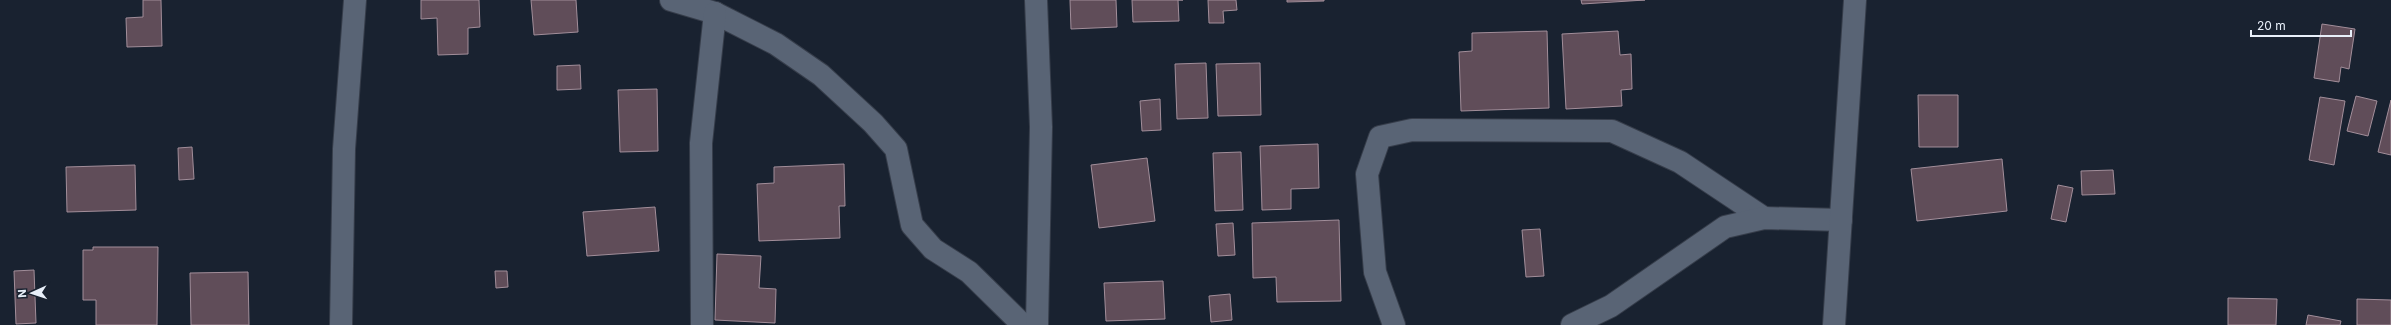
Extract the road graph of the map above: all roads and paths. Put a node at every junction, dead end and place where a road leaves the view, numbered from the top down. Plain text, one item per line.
1 (355, 0) edge
2 (671, 0) edge
3 (1036, 0) edge
4 (1855, 0) edge
5 (705, 7) edge
6 (1764, 218) junction
7 (1841, 220) junction
8 (341, 325) edge
9 (702, 325) edge
10 (1023, 325) edge
11 (1037, 325) edge
12 (1394, 325) edge
13 (1572, 325) edge
14 (1834, 325) edge

1 - 8 street
2 - 5 street
3 - 11 street
4 - 7 street
5 - 9 street
5 - 10 street
6 - 7 street
6 - 12 street
6 - 13 street
7 - 14 street

